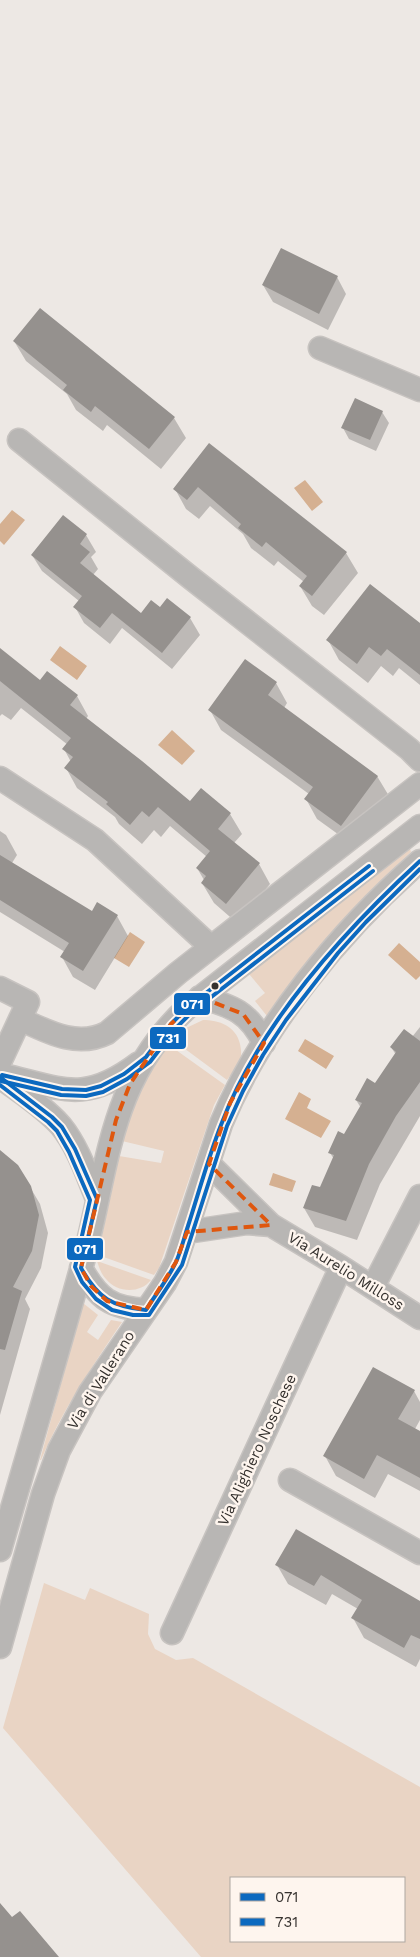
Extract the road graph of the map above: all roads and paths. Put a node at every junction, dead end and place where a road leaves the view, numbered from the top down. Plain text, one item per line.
1 (320, 348) dead end
2 (420, 390) edge
3 (19, 440) dead end
4 (420, 760) edge
5 (0, 778) edge
6 (420, 784) edge
7 (420, 826) edge
8 (420, 862) edge
9 (211, 947) junction
10 (0, 988) edge
11 (200, 998) junction
12 (20, 1018) junction
13 (5, 1037) edge
14 (264, 1043) junction
15 (146, 1057) junction
16 (0, 1062) edge
17 (0, 1076) edge
18 (209, 1164) junction
19 (420, 1196) edge
20 (97, 1200) junction
21 (271, 1225) junction
22 (187, 1232) junction
23 (341, 1267) junction
24 (81, 1268) junction
25 (373, 1287) junction
26 (146, 1310) junction
27 (420, 1318) edge
28 (290, 1480) dead end
29 (0, 1550) edge
30 (420, 1553) edge
31 (172, 1633) dead end
32 (0, 1647) edge

1 - 2 street
3 - 4 street
5 - 9 street
6 - 9 street
7 - 11 street
8 - 14 street, Via di Vallerano
9 - 12 street
10 - 12 street
11 - 14 street
11 - 15 street
12 - 13 street
13 - 16 street
14 - 18 street, Via di Vallerano
15 - 17 street
15 - 20 street
17 - 20 street
18 - 21 street, Via Aurelio Milloss
18 - 22 street, Via di Vallerano
19 - 25 street
20 - 24 street
21 - 22 street, Via Aurelio Milloss
21 - 23 street, Via Aurelio Milloss
22 - 26 street, Via di Vallerano
23 - 25 street, Via Aurelio Milloss
23 - 31 street, Via Alighiero Noschese
24 - 26 street
24 - 29 street
25 - 27 street, Via Aurelio Milloss
26 - 32 street, Via di Vallerano
28 - 30 street

